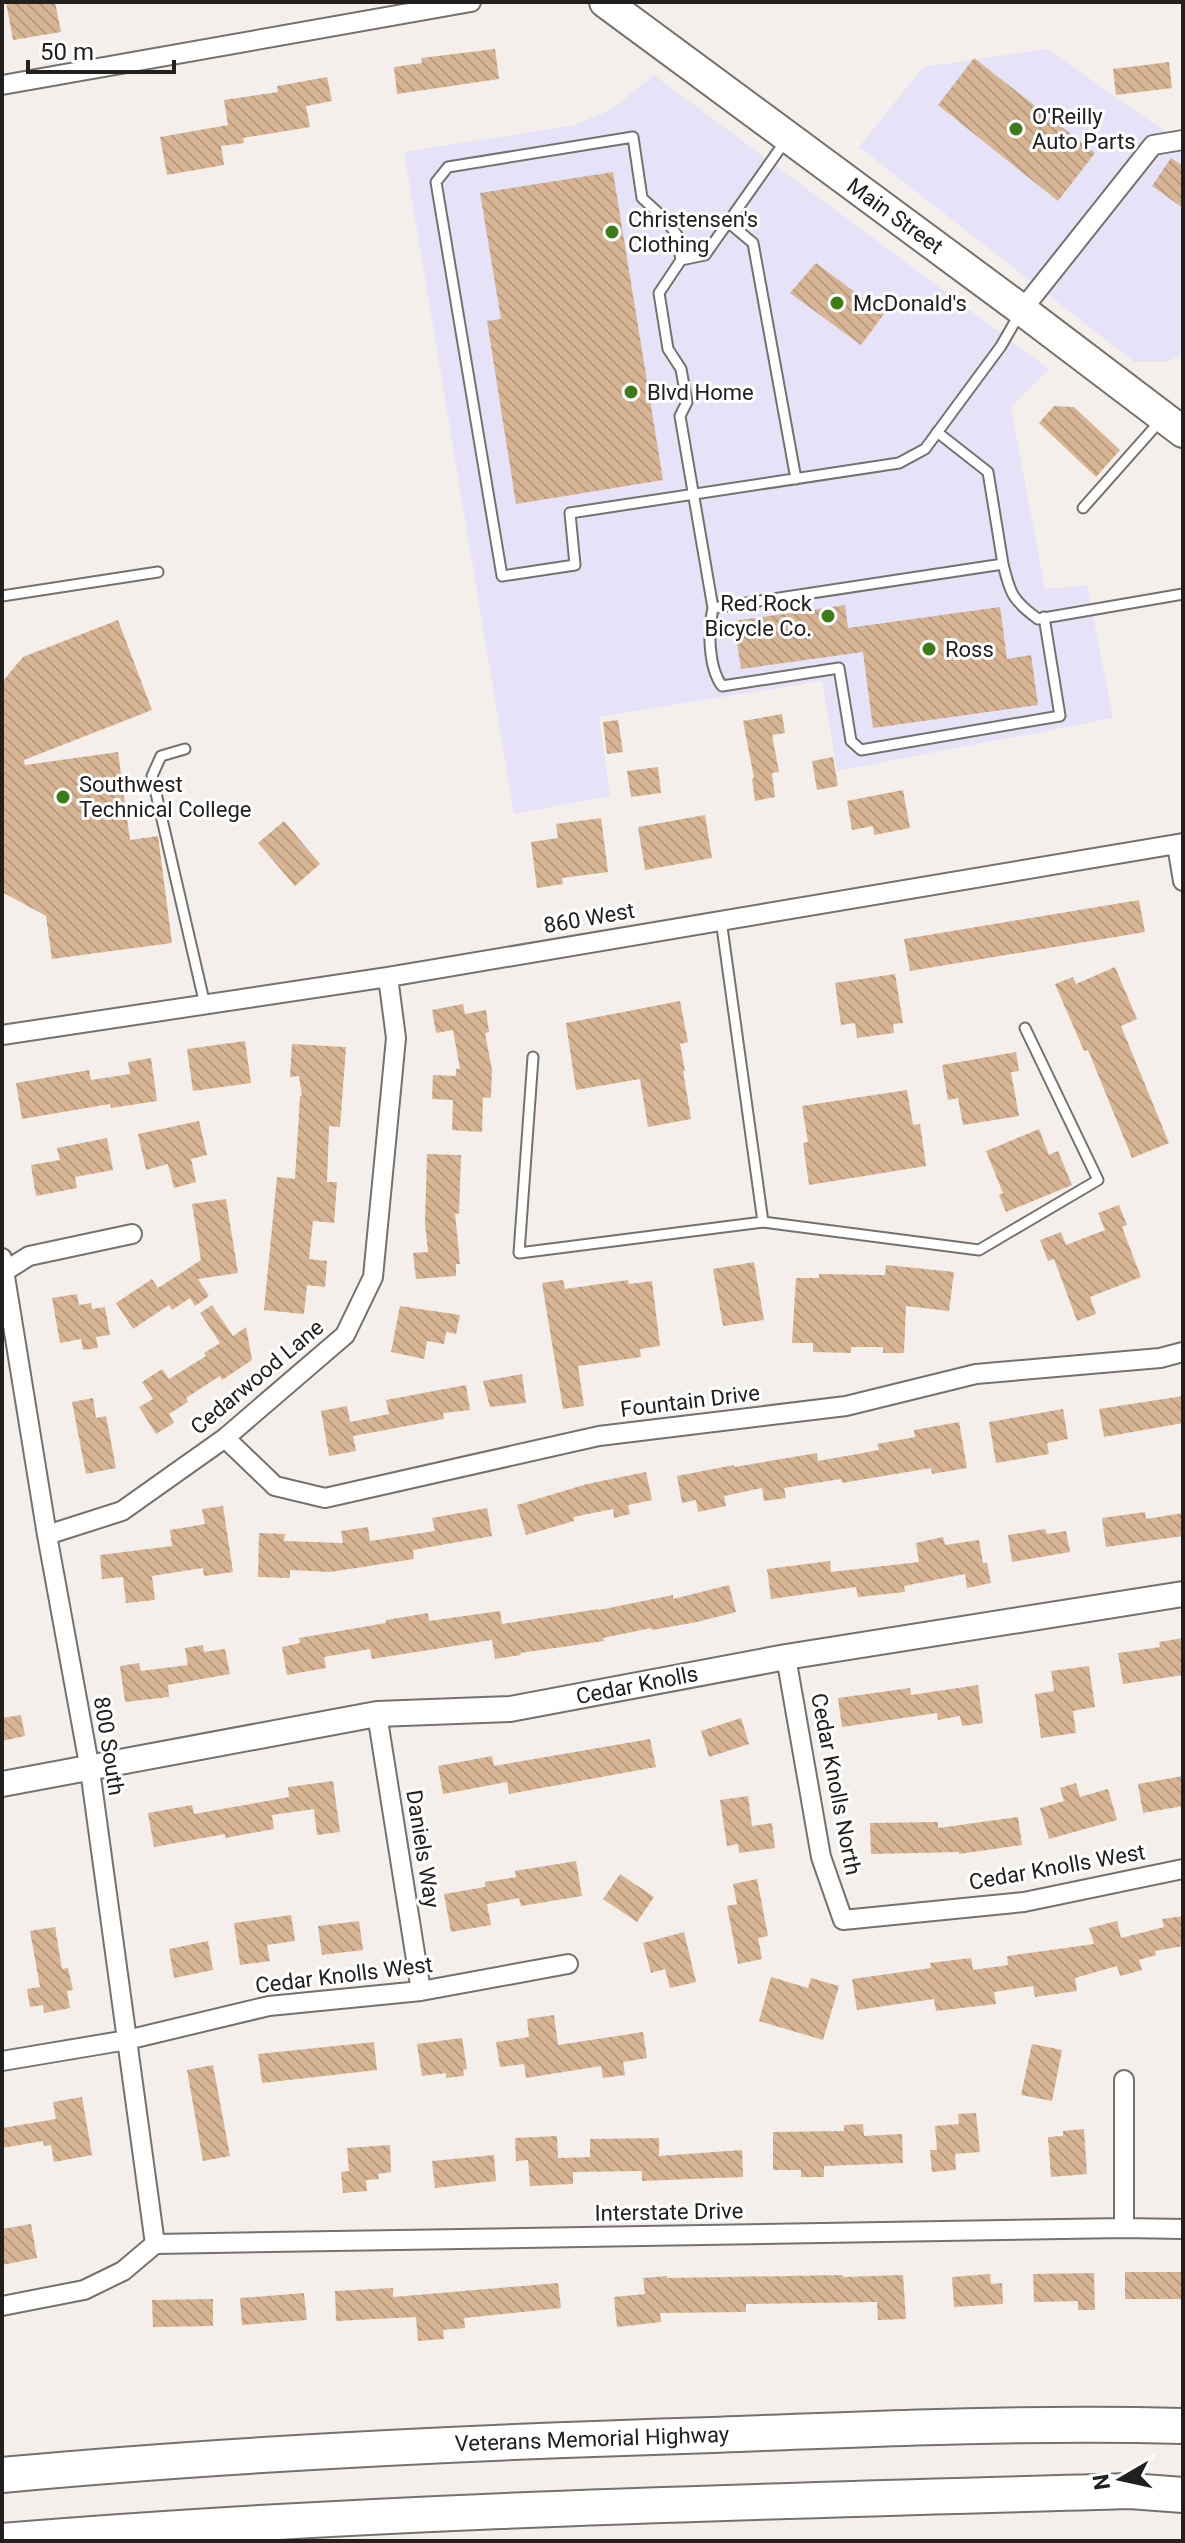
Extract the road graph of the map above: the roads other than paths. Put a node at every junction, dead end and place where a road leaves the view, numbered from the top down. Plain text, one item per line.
1 (471, 2) edge
2 (605, 2) edge
3 (2, 85) edge
4 (788, 137) junction
5 (1183, 140) edge
6 (728, 222) junction
7 (681, 260) junction
8 (1022, 310) junction
9 (1173, 425) edge
10 (937, 432) junction
11 (796, 479) junction
12 (694, 495) junction
13 (1083, 508) dead end
14 (1003, 564) junction
15 (158, 572) dead end
16 (1183, 594) edge
17 (2, 596) edge
18 (713, 608) junction
19 (1044, 617) junction
20 (185, 749) dead end
21 (1180, 844) edge
22 (1183, 881) edge
23 (721, 920) junction
24 (388, 977) junction
25 (205, 1005) junction
26 (1025, 1028) dead end
27 (2, 1035) edge
28 (533, 1057) dead end
29 (763, 1222) junction
30 (132, 1234) dead end
31 (3, 1267) edge
32 (1183, 1352) edge
33 (225, 1438) junction
34 (47, 1535) junction
35 (1183, 1594) edge
36 (786, 1657) junction
37 (377, 1714) junction
38 (90, 1770) junction
39 (2, 1784) edge
40 (1183, 1869) edge
41 (843, 1920) joint
42 (568, 1964) dead end
43 (421, 1991) junction
44 (127, 2040) junction
45 (2, 2061) edge
46 (1124, 2080) dead end
47 (1124, 2228) junction
48 (1183, 2229) edge
49 (155, 2244) junction
50 (2, 2306) edge
51 (1183, 2426) edge
52 (2, 2475) edge
53 (1183, 2495) edge
54 (2, 2541) edge

1 - 3 street
2 - 4 main road, Main Street
4 - 6 lane
4 - 8 main road, Main Street
5 - 8 street
6 - 7 lane
6 - 11 lane
7 - 12 lane
7 - 12 lane
8 - 9 main road, Main Street
8 - 10 lane
9 - 13 lane
10 - 11 lane
10 - 14 lane
11 - 12 lane
12 - 18 lane
14 - 18 lane
14 - 19 lane
15 - 17 lane
16 - 19 lane
18 - 19 lane
20 - 25 lane
21 - 22 street
21 - 23 street, 860 West
23 - 24 street, 860 West
23 - 29 lane
24 - 25 street, 860 West
24 - 33 street, Cedarwood Lane
25 - 27 street, 860 West
26 - 29 lane
28 - 29 lane
30 - 31 street
31 - 34 street, 800 South
32 - 33 street, Fountain Drive
33 - 34 street, Cedarwood Lane
34 - 38 street, 800 South
35 - 36 street, Cedar Knolls
36 - 37 street, Cedar Knolls
36 - 41 street, Cedar Knolls North
37 - 38 street, Cedar Knolls
37 - 43 street, Daniels Way
38 - 39 street, Cedar Knolls
38 - 44 street, 800 South
40 - 41 street, Cedar Knolls West
42 - 43 street, Cedar Knolls West
43 - 44 street, Cedar Knolls West
44 - 45 street, Cedar Knolls West
44 - 49 street, 800 South
46 - 47 street
47 - 48 street, Interstate Drive
47 - 49 street, Interstate Drive
49 - 50 street
51 - 52 highway, Veterans Memorial Highway
53 - 54 highway

